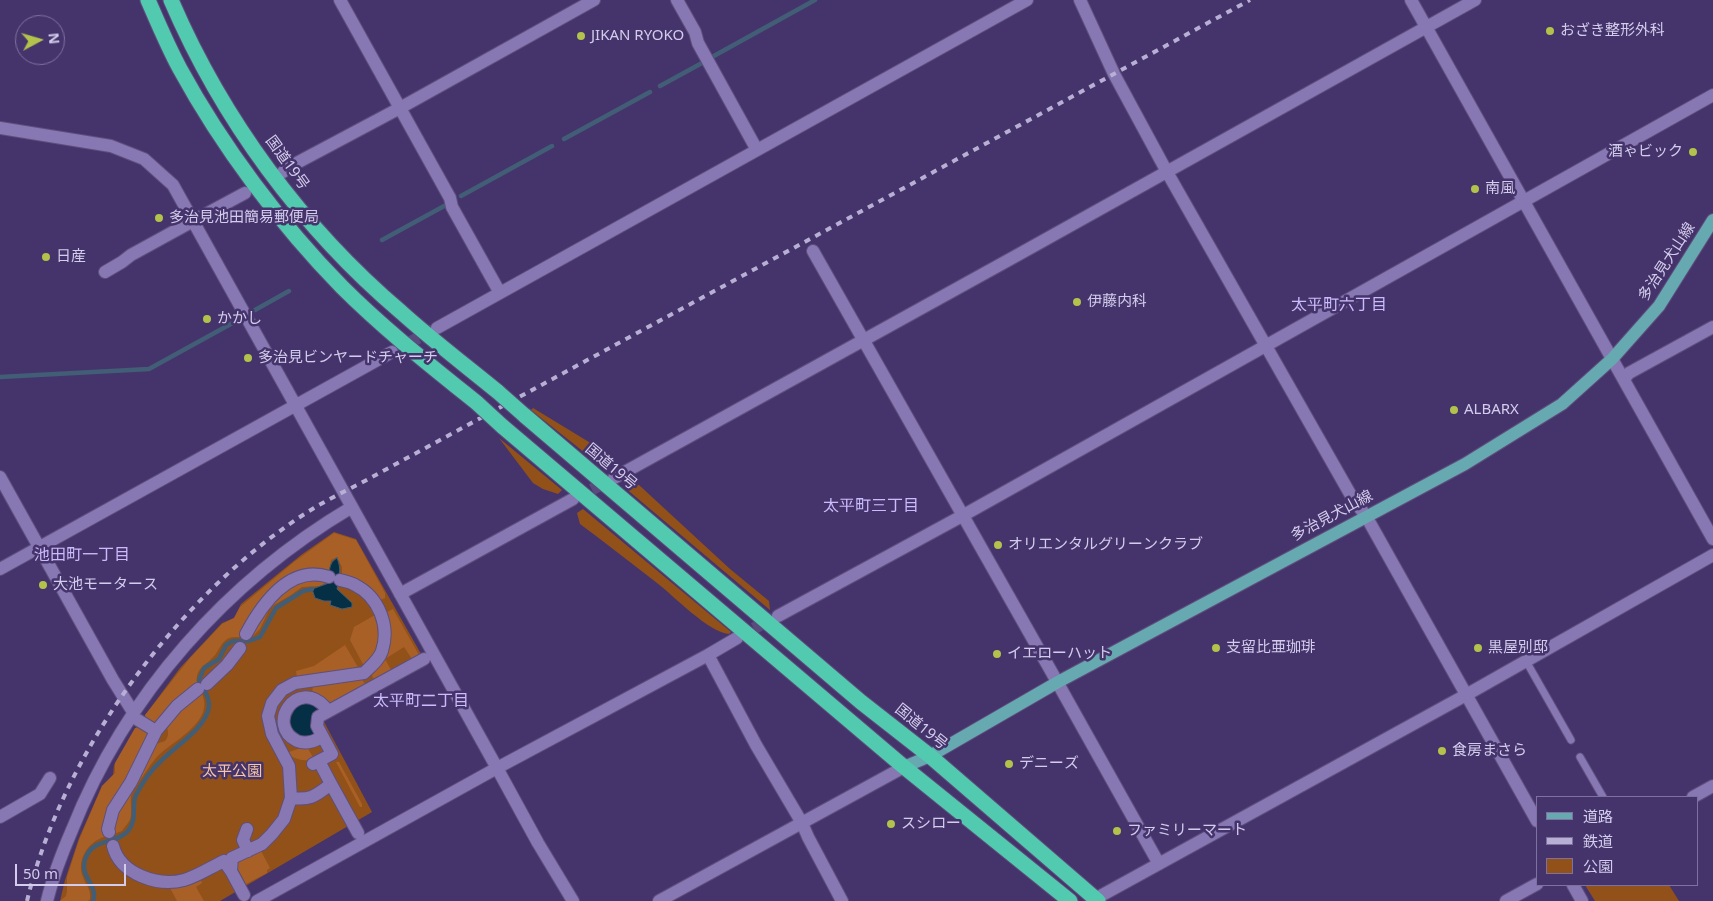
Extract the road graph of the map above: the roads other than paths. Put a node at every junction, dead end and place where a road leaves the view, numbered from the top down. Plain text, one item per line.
1 (148, 0) edge
2 (170, 0) edge
3 (340, 0) edge
4 (594, 0) edge
5 (677, 0) edge
6 (1027, 0) edge
7 (1080, 0) edge
8 (1411, 0) edge
9 (1476, 0) edge
10 (1427, 28) junction
11 (1713, 95) edge
12 (400, 108) junction
13 (0, 128) edge
14 (757, 150) junction
15 (283, 172) dead end
16 (1167, 172) junction
17 (245, 193) dead end
18 (1523, 202) junction
19 (1713, 220) edge
20 (193, 221) junction
21 (814, 251) dead end
22 (105, 272) dead end
23 (500, 292) junction
24 (1713, 327) edge
25 (437, 328) tunnel mouth
26 (863, 340) junction
27 (1266, 346) junction
28 (392, 352) tunnel mouth
29 (1612, 359) junction
30 (1624, 379) junction
31 (296, 405) junction
32 (0, 477) edge
33 (614, 478) tunnel mouth
34 (573, 499) tunnel mouth
35 (352, 507) junction
36 (962, 516) junction
37 (1366, 516) junction
38 (1713, 539) edge
39 (39, 547) junction
40 (1713, 555) edge
41 (0, 569) edge
42 (400, 594) junction
43 (778, 616) tunnel mouth
44 (246, 634) dead end
45 (737, 638) tunnel mouth
46 (240, 648) dead end
47 (708, 655) junction
48 (424, 659) dead end
49 (1526, 661) junction
50 (364, 673) junction
51 (1058, 682) junction
52 (373, 687) junction
53 (1466, 695) junction
54 (325, 708) dead end
55 (136, 716) junction
56 (156, 731) junction
57 (320, 738) dead end
58 (1571, 740) dead end
59 (930, 756) junction
60 (1580, 757) dead end
61 (904, 767) junction
62 (497, 768) junction
63 (50, 778) dead end
64 (331, 784) junction
65 (1713, 786) edge
66 (1602, 796) edge
67 (1695, 796) edge
68 (291, 798) junction
69 (0, 817) edge
70 (1536, 819) edge
71 (802, 823) junction
72 (247, 828) dead end
73 (109, 832) dead end
74 (358, 832) dead end
75 (112, 846) dead end
76 (248, 851) junction
77 (1159, 864) junction
78 (231, 870) junction
79 (1536, 885) edge
80 (1574, 886) edge
81 (244, 894) dead end
82 (1097, 900) edge
83 (47, 901) edge
84 (257, 901) edge
85 (573, 901) edge
86 (659, 901) edge
87 (842, 901) edge
88 (1070, 901) edge
89 (1506, 901) edge
90 (1582, 901) edge

1 - 61 highway, bridge
2 - 59 highway, 国道19号, bridge
3 - 12 street
4 - 12 street
5 - 14 street
6 - 14 street
7 - 16 street
8 - 10 street
9 - 10 street
10 - 16 street
10 - 18 street
11 - 18 street
12 - 15 street
12 - 23 street
13 - 20 street
14 - 23 street
16 - 26 street
16 - 27 street
17 - 20 street
18 - 27 street
18 - 29 street
19 - 29 main road, 多治見犬山線
20 - 22 street
20 - 31 street
21 - 26 street
23 - 25 street
24 - 30 street
26 - 33 street
26 - 36 street
27 - 36 street
27 - 37 street
28 - 31 street
29 - 30 street
29 - 37 main road, 多治見犬山線
30 - 38 street
31 - 35 street
31 - 39 street
32 - 39 street
34 - 42 street
35 - 42 street
35 - 55 street
36 - 43 street
36 - 51 street
37 - 51 main road, 多治見犬山線
37 - 53 street
39 - 41 street
39 - 55 street
40 - 49 street
42 - 62 street
44 - 50 street
45 - 47 street
46 - 56 street
47 - 62 street
47 - 71 street
48 - 52 street
49 - 53 street
49 - 58 lane
50 - 52 street
50 - 68 street
51 - 59 main road, 多治見犬山線
51 - 77 street
52 - 64 street
53 - 70 street
53 - 77 street
54 - 57 street
55 - 56 street
55 - 83 street
56 - 73 street
59 - 61 main road, 多治見犬山線
59 - 82 highway, 国道19号
60 - 66 lane
61 - 71 street
61 - 88 highway
62 - 84 street
62 - 85 street
63 - 69 street
64 - 68 street
64 - 74 street
65 - 67 street
68 - 76 street
71 - 86 street
71 - 87 street
72 - 76 street
75 - 78 street
76 - 78 street
77 - 82 street
78 - 81 street
79 - 89 street
80 - 90 street

